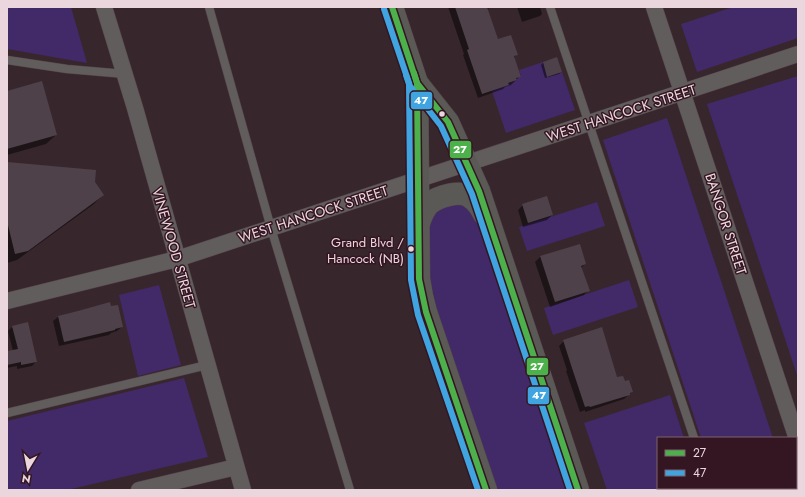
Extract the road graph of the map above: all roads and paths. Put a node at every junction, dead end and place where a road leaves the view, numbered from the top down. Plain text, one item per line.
1 (104, 7) edge
2 (209, 7) edge
3 (392, 7) edge
4 (550, 7) edge
5 (654, 7) edge
6 (798, 54) edge
7 (7, 60) edge
8 (125, 74) junction
9 (417, 83) junction
10 (683, 93) junction
11 (589, 124) junction
12 (466, 164) junction
13 (418, 180) junction
14 (489, 222) junction
15 (419, 223) junction
16 (271, 228) junction
17 (177, 259) junction
18 (7, 301) edge
19 (207, 365) junction
20 (793, 412) edge
21 (7, 413) edge
22 (694, 437) edge
23 (798, 442) edge
24 (236, 467) junction
25 (139, 490) edge
26 (243, 490) edge
27 (350, 490) edge
28 (486, 490) edge
29 (578, 490) edge

1 - 8 street, VINEWOOD STREET
2 - 16 lane
3 - 9 main road
4 - 11 lane
5 - 10 street, BANGOR STREET
6 - 10 street, WEST HANCOCK STREET
7 - 8 lane
8 - 17 street, VINEWOOD STREET
9 - 12 main road
9 - 13 main road
10 - 11 street, WEST HANCOCK STREET
10 - 20 street, BANGOR STREET
11 - 12 street, WEST HANCOCK STREET
11 - 22 lane
12 - 13 street, WEST HANCOCK STREET
12 - 14 main road
13 - 15 main road
13 - 16 street, WEST HANCOCK STREET
14 - 15 main road
14 - 29 main road
15 - 28 main road
16 - 17 street, WEST HANCOCK STREET
16 - 27 lane
17 - 18 street, WEST HANCOCK STREET
17 - 19 street, VINEWOOD STREET
19 - 21 lane
19 - 24 street, VINEWOOD STREET
20 - 23 street, BANGOR STREET
24 - 25 street
24 - 26 street, VINEWOOD STREET

